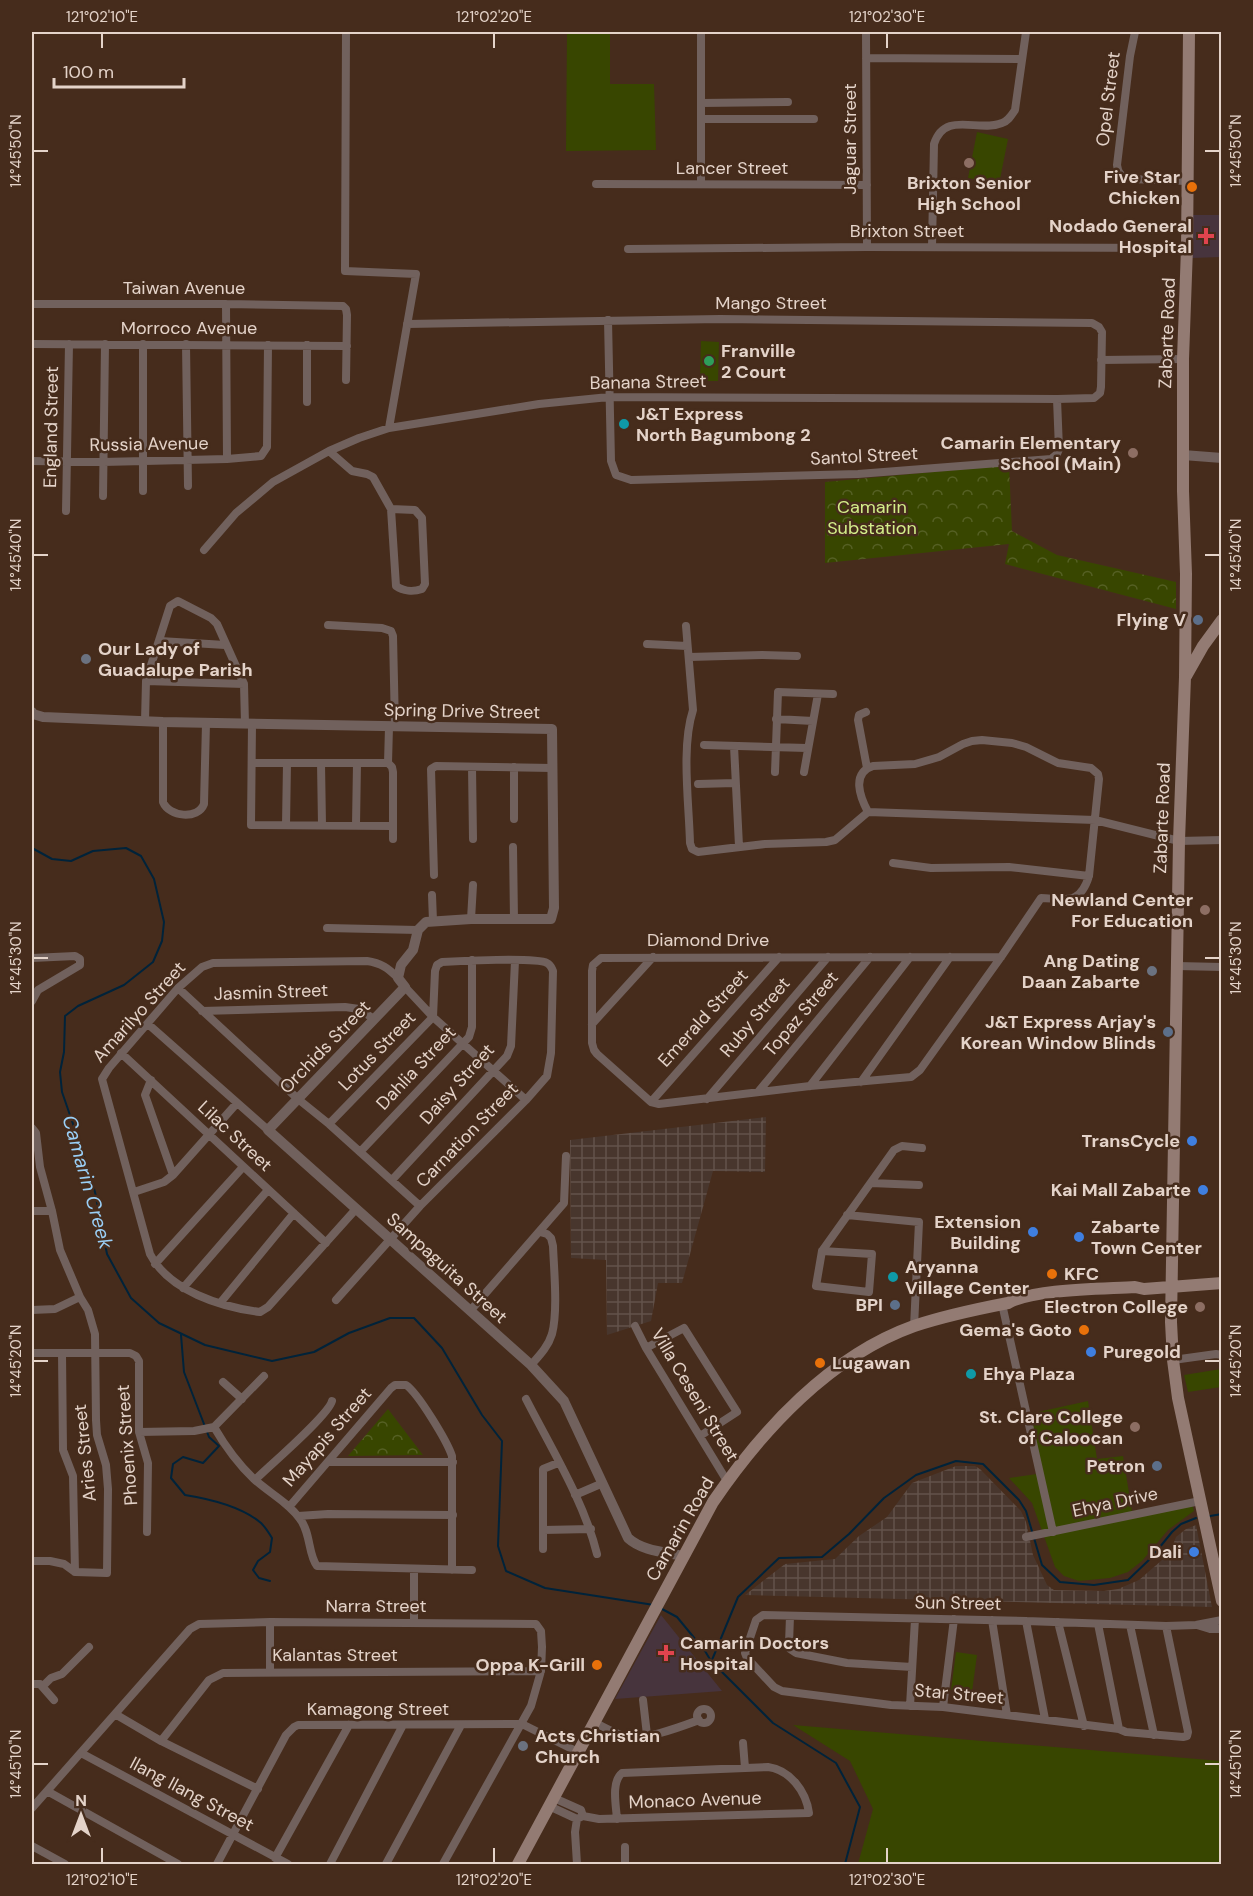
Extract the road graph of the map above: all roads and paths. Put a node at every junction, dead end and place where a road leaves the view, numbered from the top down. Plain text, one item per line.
1 (346, 32) edge
2 (701, 32) edge
3 (866, 32) edge
4 (1026, 32) edge
5 (1135, 32) edge
6 (1189, 32) edge
7 (866, 58) junction
8 (1022, 59) junction
9 (788, 102) dead end
10 (701, 103) junction
11 (702, 119) junction
12 (814, 119) dead end
13 (1187, 181) junction
14 (596, 184) dead end
15 (701, 184) junction
16 (867, 185) junction
17 (867, 247) junction
18 (932, 247) junction
19 (1187, 248) junction
20 (628, 249) dead end
21 (32, 304) edge
22 (226, 304) junction
23 (608, 320) junction
24 (407, 324) junction
25 (32, 344) edge
26 (69, 344) junction
27 (105, 344) junction
28 (144, 344) junction
29 (186, 344) junction
30 (226, 345) junction
31 (268, 345) junction
32 (307, 345) junction
33 (347, 346) junction
34 (1183, 359) junction
35 (1101, 360) junction
36 (346, 380) dead end
37 (609, 397) junction
38 (1057, 399) junction
39 (307, 402) dead end
40 (389, 428) junction
41 (329, 451) junction
42 (1183, 455) junction
43 (1221, 458) edge
44 (227, 459) junction
45 (188, 460) junction
46 (32, 461) edge
47 (66, 461) junction
48 (143, 461) junction
49 (103, 462) junction
50 (188, 486) dead end
51 (143, 491) dead end
52 (103, 496) dead end
53 (391, 509) junction
54 (66, 511) dead end
55 (204, 550) dead end
56 (1221, 620) edge
57 (328, 625) dead end
58 (686, 626) dead end
59 (160, 642) junction
60 (647, 644) dead end
61 (225, 645) junction
62 (687, 646) junction
63 (797, 656) dead end
64 (689, 657) junction
65 (1185, 677) junction
66 (146, 681) junction
67 (244, 684) junction
68 (818, 694) junction
69 (833, 694) dead end
70 (32, 712) edge
71 (866, 712) dead end
72 (776, 719) junction
73 (145, 721) junction
74 (813, 721) junction
75 (163, 722) junction
76 (206, 723) junction
77 (248, 724) junction
78 (392, 727) junction
79 (704, 745) dead end
80 (734, 746) junction
81 (774, 747) junction
82 (807, 748) junction
83 (252, 763) junction
84 (287, 763) junction
85 (321, 763) junction
86 (357, 763) junction
87 (388, 763) junction
88 (472, 767) junction
89 (514, 767) junction
90 (552, 768) junction
91 (867, 768) junction
92 (775, 772) dead end
93 (804, 772) dead end
94 (735, 783) junction
95 (698, 784) dead end
96 (868, 812) junction
97 (514, 819) dead end
98 (1095, 820) junction
99 (286, 825) junction
100 (322, 825) junction
101 (356, 825) junction
102 (393, 825) junction
103 (393, 839) dead end
104 (473, 839) dead end
105 (1221, 840) edge
106 (1179, 841) junction
107 (739, 846) junction
108 (513, 847) dead end
109 (894, 862) dead end
110 (434, 875) dead end
111 (1089, 876) junction
112 (473, 885) dead end
113 (432, 895) dead end
114 (471, 920) junction
115 (514, 920) junction
116 (433, 921) junction
117 (327, 928) dead end
118 (418, 930) junction
119 (653, 957) junction
120 (779, 957) junction
121 (828, 957) junction
122 (870, 957) junction
123 (910, 957) junction
124 (950, 957) junction
125 (1001, 957) junction
126 (32, 958) edge
127 (472, 960) junction
128 (515, 960) junction
129 (1177, 966) junction
130 (1221, 967) edge
131 (402, 983) junction
132 (178, 988) junction
133 (32, 998) edge
134 (202, 1011) junction
135 (433, 1017) junction
136 (374, 1019) junction
137 (148, 1024) junction
138 (592, 1024) junction
139 (463, 1044) junction
140 (121, 1053) junction
141 (494, 1071) junction
142 (151, 1080) junction
143 (861, 1082) junction
144 (810, 1086) junction
145 (758, 1092) junction
146 (298, 1099) junction
147 (707, 1099) junction
148 (526, 1100) junction
149 (651, 1102) junction
150 (237, 1103) junction
151 (329, 1124) junction
152 (32, 1128) edge
153 (268, 1130) junction
154 (209, 1136) junction
155 (922, 1148) dead end
156 (360, 1152) junction
157 (566, 1156) dead end
158 (36, 1167) edge
159 (243, 1167) junction
160 (173, 1175) junction
161 (392, 1180) junction
162 (872, 1183) junction
163 (919, 1185) dead end
164 (268, 1190) junction
165 (134, 1192) junction
166 (420, 1206) junction
167 (356, 1209) junction
168 (32, 1211) edge
169 (52, 1211) junction
170 (294, 1213) junction
171 (848, 1215) junction
172 (540, 1232) junction
173 (391, 1239) junction
174 (326, 1243) junction
175 (822, 1251) junction
176 (155, 1264) junction
177 (1221, 1283) edge
178 (1171, 1287) junction
179 (183, 1288) junction
180 (80, 1296) junction
181 (336, 1300) dead end
182 (221, 1302) junction
183 (1005, 1303) junction
184 (32, 1310) edge
185 (470, 1311) junction
186 (635, 1326) dead end
187 (914, 1327) junction
188 (646, 1348) junction
189 (32, 1353) edge
190 (62, 1353) junction
191 (95, 1353) junction
192 (1221, 1356) edge
193 (1173, 1360) junction
194 (531, 1365) junction
195 (264, 1376) dead end
196 (223, 1382) dead end
197 (242, 1399) junction
198 (526, 1399) dead end
199 (332, 1401) dead end
200 (214, 1427) junction
201 (139, 1432) junction
202 (700, 1436) junction
203 (328, 1462) junction
204 (453, 1462) junction
205 (558, 1463) junction
206 (255, 1480) junction
207 (727, 1481) junction
208 (603, 1483) junction
209 (575, 1495) junction
210 (1200, 1501) junction
211 (289, 1507) junction
212 (453, 1515) junction
213 (298, 1516) junction
214 (591, 1529) junction
215 (543, 1530) junction
216 (147, 1532) dead end
217 (1049, 1532) junction
218 (1026, 1537) dead end
219 (543, 1549) dead end
220 (597, 1554) dead end
221 (683, 1556) junction
222 (32, 1561) edge
223 (414, 1569) junction
224 (452, 1570) junction
225 (472, 1570) dead end
226 (75, 1572) junction
227 (1221, 1601) edge
228 (790, 1616) junction
229 (915, 1619) junction
230 (954, 1619) junction
231 (992, 1620) junction
232 (1221, 1620) edge
233 (1026, 1621) junction
234 (270, 1622) junction
235 (1058, 1622) junction
236 (414, 1623) junction
237 (1098, 1624) junction
238 (1131, 1625) junction
239 (1196, 1625) junction
240 (1166, 1626) junction
241 (1221, 1629) edge
242 (89, 1647) dead end
243 (745, 1653) joint
244 (912, 1667) junction
245 (541, 1671) junction
246 (270, 1672) junction
247 (32, 1684) edge
248 (43, 1686) junction
249 (54, 1700) dead end
250 (643, 1700) dead end
251 (910, 1706) junction
252 (943, 1707) junction
253 (115, 1714) junction
254 (1007, 1714) junction
255 (1045, 1719) junction
256 (699, 1720) dead end
257 (594, 1722) junction
258 (522, 1724) junction
259 (349, 1725) junction
260 (403, 1725) junction
261 (461, 1725) junction
262 (1084, 1726) junction
263 (1119, 1729) junction
264 (647, 1735) junction
265 (1154, 1735) junction
266 (161, 1740) junction
267 (744, 1743) dead end
268 (578, 1752) junction
269 (81, 1753) junction
270 (745, 1768) junction
271 (258, 1789) junction
272 (47, 1791) junction
273 (551, 1802) junction
274 (32, 1808) edge
275 (580, 1817) junction
276 (617, 1819) junction
277 (233, 1835) junction
278 (32, 1846) edge
279 (625, 1848) dead end
280 (275, 1858) junction
281 (53, 1862) edge
282 (64, 1864) edge
283 (178, 1864) edge
284 (217, 1864) edge
285 (288, 1864) edge
286 (330, 1864) edge
287 (386, 1864) edge
288 (443, 1864) edge
289 (518, 1864) edge
290 (577, 1864) edge
291 (626, 1864) edge

1 - 24 street
2 - 10 street
3 - 7 street, Jaguar Street
4 - 8 street
5 - 13 street, Opel Street
6 - 13 main road, Zabarte Road
7 - 8 street
7 - 16 street, Jaguar Street
8 - 18 street
9 - 10 street
10 - 11 street
11 - 12 street
11 - 15 street
13 - 19 main road, Zabarte Road
14 - 15 street, Lancer Street
15 - 16 street, Lancer Street
16 - 17 street, Jaguar Street
17 - 18 street, Brixton Street
17 - 20 street, Brixton Street
18 - 19 street, Brixton Street
19 - 34 main road, Zabarte Road
21 - 22 street, Taiwan Avenue
22 - 30 street
22 - 33 street, Taiwan Avenue
23 - 24 street, Mango Street
23 - 35 street, Mango Street
23 - 37 street
24 - 40 street
25 - 26 street, Morroco Avenue
26 - 27 street, Morroco Avenue
26 - 47 street, England Street
27 - 28 street, Morroco Avenue
27 - 49 street
28 - 29 street, Morroco Avenue
28 - 48 street
29 - 30 street, Morroco Avenue
29 - 45 street
30 - 31 street, Morroco Avenue
30 - 44 street
31 - 32 street, Morroco Avenue
31 - 44 street, Russia Avenue
32 - 33 street, Morroco Avenue
32 - 39 street
33 - 36 street
34 - 35 street
34 - 42 main road, Zabarte Road
35 - 38 street, Banana Street
37 - 38 street, Banana Street
37 - 38 street, Santol Street
37 - 40 street, Banana Street
40 - 41 street, Banana Street
41 - 53 street
41 - 55 street, Banana Street
42 - 43 street
42 - 65 main road, Zabarte Road
44 - 45 street, Russia Avenue
45 - 48 street, Russia Avenue
45 - 50 street
46 - 47 street, Russia Avenue
47 - 49 street, Russia Avenue
47 - 54 street, England Street
48 - 49 street, Russia Avenue
48 - 51 street
49 - 52 street
53 - 53 street
56 - 65 main road
57 - 78 street
58 - 62 street
59 - 61 street
59 - 61 street
59 - 66 street
60 - 62 street
61 - 67 street
62 - 64 street
63 - 64 street
64 - 107 street
65 - 106 main road, Zabarte Road
66 - 67 street
66 - 73 street
67 - 77 street
68 - 69 street
68 - 72 street
68 - 74 street
70 - 73 street, Spring Drive Street
71 - 91 street
72 - 74 street
72 - 81 street
73 - 75 street, Spring Drive Street
74 - 82 street
75 - 76 street, Spring Drive Street
75 - 76 street
76 - 77 street, Spring Drive Street
77 - 78 street, Spring Drive Street
77 - 83 street
78 - 87 street
78 - 90 street, Spring Drive Street
79 - 80 street
80 - 81 street
80 - 94 street
81 - 82 street
81 - 92 street
82 - 93 street
83 - 84 street
83 - 99 street
84 - 85 street
84 - 99 street
85 - 86 street
85 - 100 street
86 - 87 street
86 - 101 street
87 - 102 street
88 - 89 street
88 - 104 street
88 - 110 street
89 - 90 street
89 - 97 street
90 - 115 street, Spring Drive Street
91 - 96 street
91 - 98 street
94 - 95 street
94 - 107 street
96 - 98 street
96 - 107 street
98 - 106 street
98 - 111 street
99 - 100 street
100 - 101 street
101 - 102 street
102 - 103 street
105 - 106 street
106 - 129 main road, Zabarte Road
108 - 115 street
109 - 111 street
111 - 125 street
112 - 114 street
113 - 116 street
114 - 115 street, Spring Drive Street
114 - 116 street, Spring Drive Street
116 - 118 street
117 - 118 street
118 - 131 street, Orchids Street
119 - 120 street, Diamond Drive
119 - 138 street
119 - 138 street, Diamond Drive
120 - 121 street, Diamond Drive
120 - 149 street, Emerald Street
121 - 122 street, Diamond Drive
121 - 147 street, Ruby Street
122 - 123 street, Diamond Drive
122 - 145 street, Topaz Street
123 - 124 street, Diamond Drive
123 - 144 street
124 - 125 street, Diamond Drive
124 - 143 street
125 - 143 street
126 - 133 street
127 - 128 street
127 - 135 street, Lotus Street
127 - 139 street, Dahlia Street
128 - 141 street, Daisy Street
128 - 148 street, Carnation Street
129 - 130 street
129 - 178 main road, Zabarte Road
131 - 132 street, Amarilyo Street
131 - 135 street, Amarilyo Street
131 - 136 street, Orchids Street
132 - 134 street
132 - 137 street, Amarilyo Street
134 - 136 street, Jasmin Street
134 - 146 street
135 - 139 street, Amarilyo Street
135 - 151 street, Lotus Street
136 - 146 street, Orchids Street
137 - 140 street, Amarilyo Street
137 - 150 street, Sampaguita Street
138 - 149 street, Diamond Drive
139 - 141 street, Amarilyo Street
139 - 156 street, Dahlia Street
140 - 142 street, Lilac Street
140 - 165 street, Amarilyo Street
141 - 148 street, Amarilyo Street
141 - 161 street, Daisy Street
142 - 154 street, Lilac Street
142 - 160 street
143 - 144 street
144 - 145 street
145 - 147 street
146 - 151 street
146 - 153 street, Orchids Street
147 - 149 street
148 - 166 street, Carnation Street
150 - 153 street, Sampaguita Street
150 - 154 street
151 - 156 street
152 - 158 street, Aries Street
153 - 167 street, Sampaguita Street
154 - 159 street, Lilac Street
154 - 160 street
155 - 162 street
156 - 161 street
157 - 172 street
158 - 169 street, Aries Street
159 - 164 street, Lilac Street
159 - 176 street
160 - 165 street
161 - 166 street
162 - 163 street
162 - 171 street
164 - 170 street, Lilac Street
164 - 179 street
165 - 176 street, Amarilyo Street
166 - 173 street, Carnation Street
167 - 173 street, Sampaguita Street
167 - 174 street, Amarilyo Street
168 - 169 street
169 - 180 street, Aries Street
170 - 174 street, Lilac Street
170 - 182 street
171 - 175 street
171 - 187 street
172 - 185 street
172 - 194 street
173 - 181 street, Carnation Street
173 - 185 street, Sampaguita Street
174 - 182 street, Amarilyo Street
175 - 175 street
176 - 179 street, Amarilyo Street
177 - 178 main road, Camarin Road
178 - 183 main road, Camarin Road
178 - 193 main road, Zabarte Road
179 - 182 street, Amarilyo Street
180 - 184 street
180 - 191 street, Aries Street
183 - 187 main road, Camarin Road
183 - 217 street, Ehya Drive
185 - 194 street, Sampaguita Street
186 - 188 street, Villa Ceseni Street
187 - 207 main road, Camarin Road
188 - 202 street, Villa Ceseni Street
188 - 202 street
189 - 190 street
190 - 191 street
190 - 226 street
191 - 201 street, Phoenix Street
191 - 226 street, Aries Street
192 - 193 street
193 - 210 main road, Zabarte Road
194 - 208 street, Sampaguita Street
195 - 197 street
196 - 197 street
197 - 200 street
198 - 205 street
199 - 206 street
200 - 201 street
200 - 206 street
201 - 216 street, Phoenix Street
202 - 207 street, Villa Ceseni Street
203 - 204 street
203 - 204 street, Mayapis Street
203 - 211 street, Mayapis Street
204 - 212 street, Mayapis Street
205 - 209 street
205 - 215 street
206 - 211 street
207 - 221 main road, Camarin Road
208 - 209 street
208 - 221 street, Sampaguita Street
209 - 214 street
210 - 217 street, Ehya Drive
210 - 227 main road, Zabarte Road
211 - 213 street
212 - 213 street
212 - 224 street, Mayapis Street
213 - 223 street
214 - 215 street
214 - 220 street
215 - 219 street
217 - 218 street
221 - 257 main road, Camarin Road
222 - 226 street
223 - 224 street
223 - 236 street
224 - 225 street
228 - 229 street, Sun Street
228 - 243 street, Sun Street
228 - 244 street
229 - 230 street, Sun Street
229 - 244 street
230 - 231 street, Sun Street
230 - 252 street
231 - 233 street, Sun Street
231 - 254 street
232 - 239 street, Sun Street
233 - 235 street, Sun Street
233 - 255 street
234 - 236 street, Narra Street
234 - 246 street
234 - 253 street, Narra Street
235 - 237 street, Sun Street
235 - 262 street
236 - 245 street, Narra Street
237 - 238 street, Sun Street
237 - 263 street
238 - 240 street, Sun Street
238 - 265 street
239 - 240 street, Sun Street
239 - 241 street, Sun Street
240 - 265 street, Star Street
242 - 248 street
243 - 251 street, Star Street
244 - 251 street
245 - 246 street, Kalantas Street
245 - 258 street, Narra Street
246 - 266 street, Kalantas Street
247 - 248 street
248 - 249 street
250 - 264 street
251 - 252 street, Star Street
252 - 254 street, Star Street
253 - 266 street
253 - 269 street, Narra Street
254 - 255 street, Star Street
255 - 262 street, Star Street
256 - 264 street
257 - 264 street
257 - 268 main road, Camarin Road
258 - 261 street, Kamagong Street
258 - 268 street, Kamagong Street
258 - 288 street, Narra Street
259 - 260 street, Kamagong Street
259 - 271 street, Kamagong Street
259 - 280 street
260 - 261 street, Kamagong Street
260 - 286 street
261 - 287 street
262 - 263 street, Star Street
263 - 265 street, Star Street
266 - 271 street
267 - 270 street
268 - 273 main road, Camarin Road
269 - 272 street, Narra Street
269 - 277 street, Ilang Ilang Street
270 - 276 street
270 - 276 street, Monaco Avenue
271 - 277 street, Kamagong Street
272 - 274 street, Narra Street
272 - 283 street
273 - 275 street, Monaco Avenue
273 - 289 main road, Camarin Road
275 - 276 street, Monaco Avenue
275 - 290 street
277 - 280 street, Ilang Ilang Street
277 - 284 street, Kamagong Street
278 - 281 street
279 - 291 street
280 - 285 street, Ilang Ilang Street
281 - 282 street

